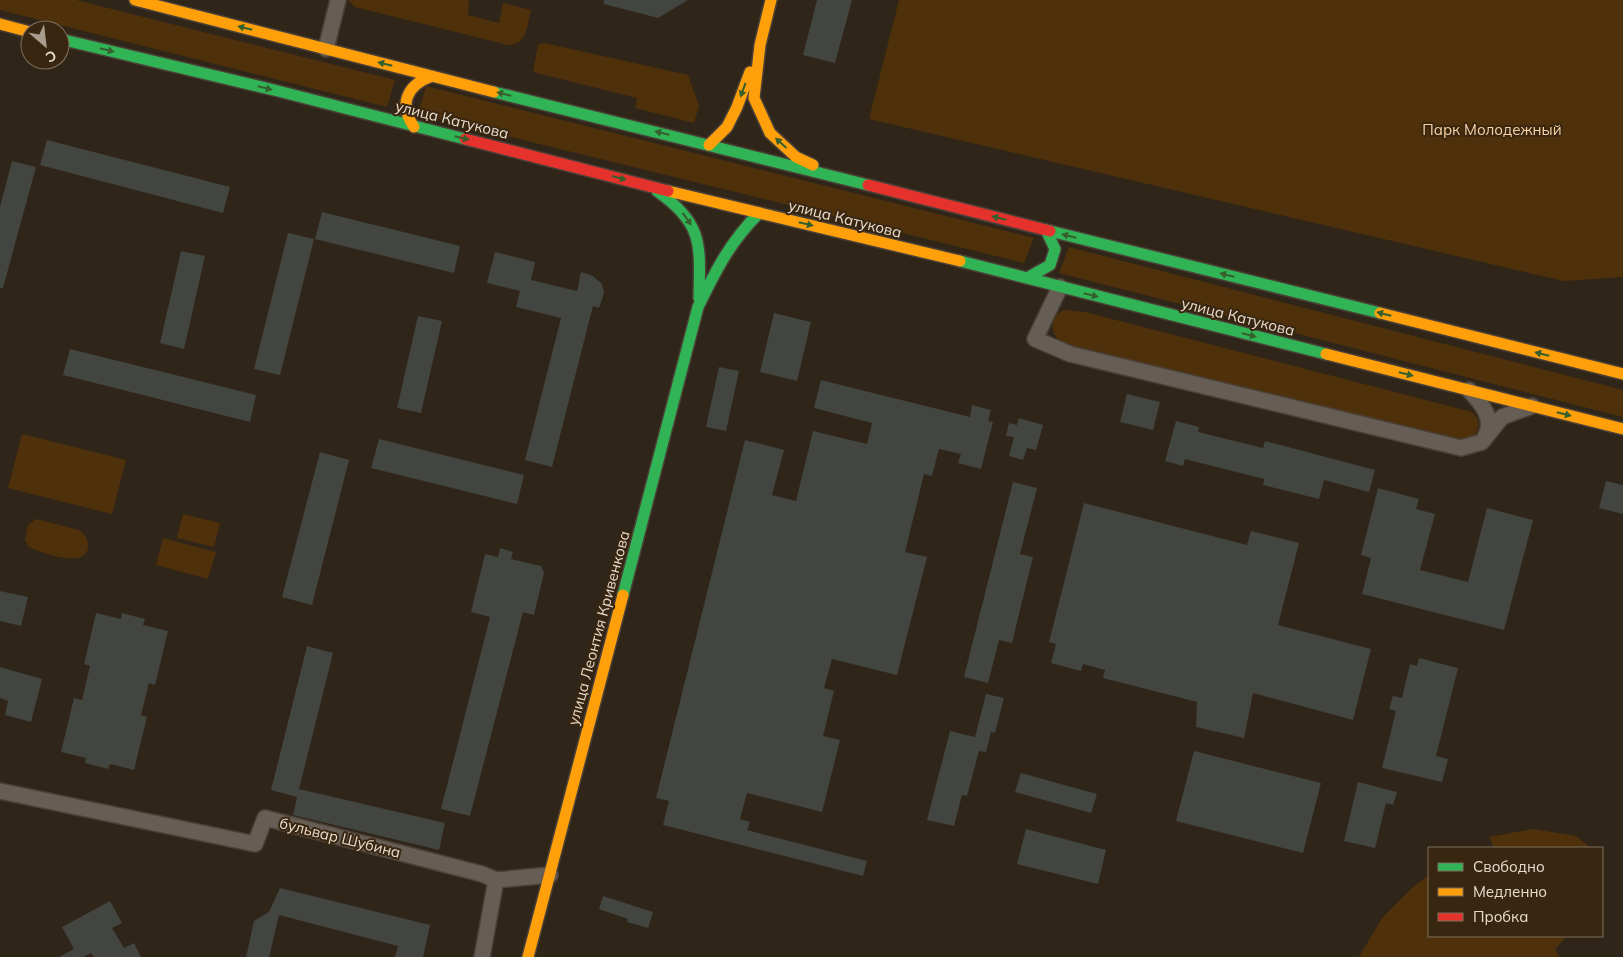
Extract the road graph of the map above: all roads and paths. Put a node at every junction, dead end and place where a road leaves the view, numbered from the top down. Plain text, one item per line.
1 (135, 0) edge
2 (338, 0) edge
3 (771, 0) edge
4 (0, 24) edge
5 (20, 29) edge
6 (70, 41) edge
7 (760, 45) junction
8 (326, 49) junction
9 (432, 76) junction
10 (414, 127) junction
11 (709, 145) junction
12 (837, 177) junction
13 (651, 186) junction
14 (759, 213) junction
15 (1046, 230) junction
16 (1027, 278) junction
17 (1060, 286) junction
18 (698, 308) junction
19 (1623, 374) edge
20 (1468, 390) junction
21 (1532, 406) junction
22 (1623, 429) edge
23 (1482, 442) junction
24 (0, 791) edge
25 (550, 874) junction
26 (496, 880) junction
27 (482, 957) edge
28 (528, 957) edge

8 -> 1 main road
2 - 8 street
3 - 7 main road
4 - 5 main road
6 -> 10 main road, улица Катукова
7 -> 11 main road
12 -> 7 main road
9 -> 8 main road
9 - 10 main road
11 -> 9 main road
10 -> 13 main road, улица Катукова
11 - 12 main road
15 -> 12 main road
13 - 14 main road, улица Катукова
13 -> 18 main road
14 -> 16 main road, улица Катукова
14 - 18 main road
15 - 16 main road
19 -> 15 main road
16 - 17 main road, улица Катукова
17 -> 20 main road, улица Катукова
17 - 23 street
18 - 25 main road, улица Леонтия Кривенкова
20 - 21 main road, улица Катукова
20 - 23 street
21 -> 22 main road, улица Катукова
21 - 23 street
24 - 26 street, бульвар Шубина
25 - 26 street, бульвар Шубина
25 - 28 main road, улица Леонтия Кривенкова
26 - 27 street

